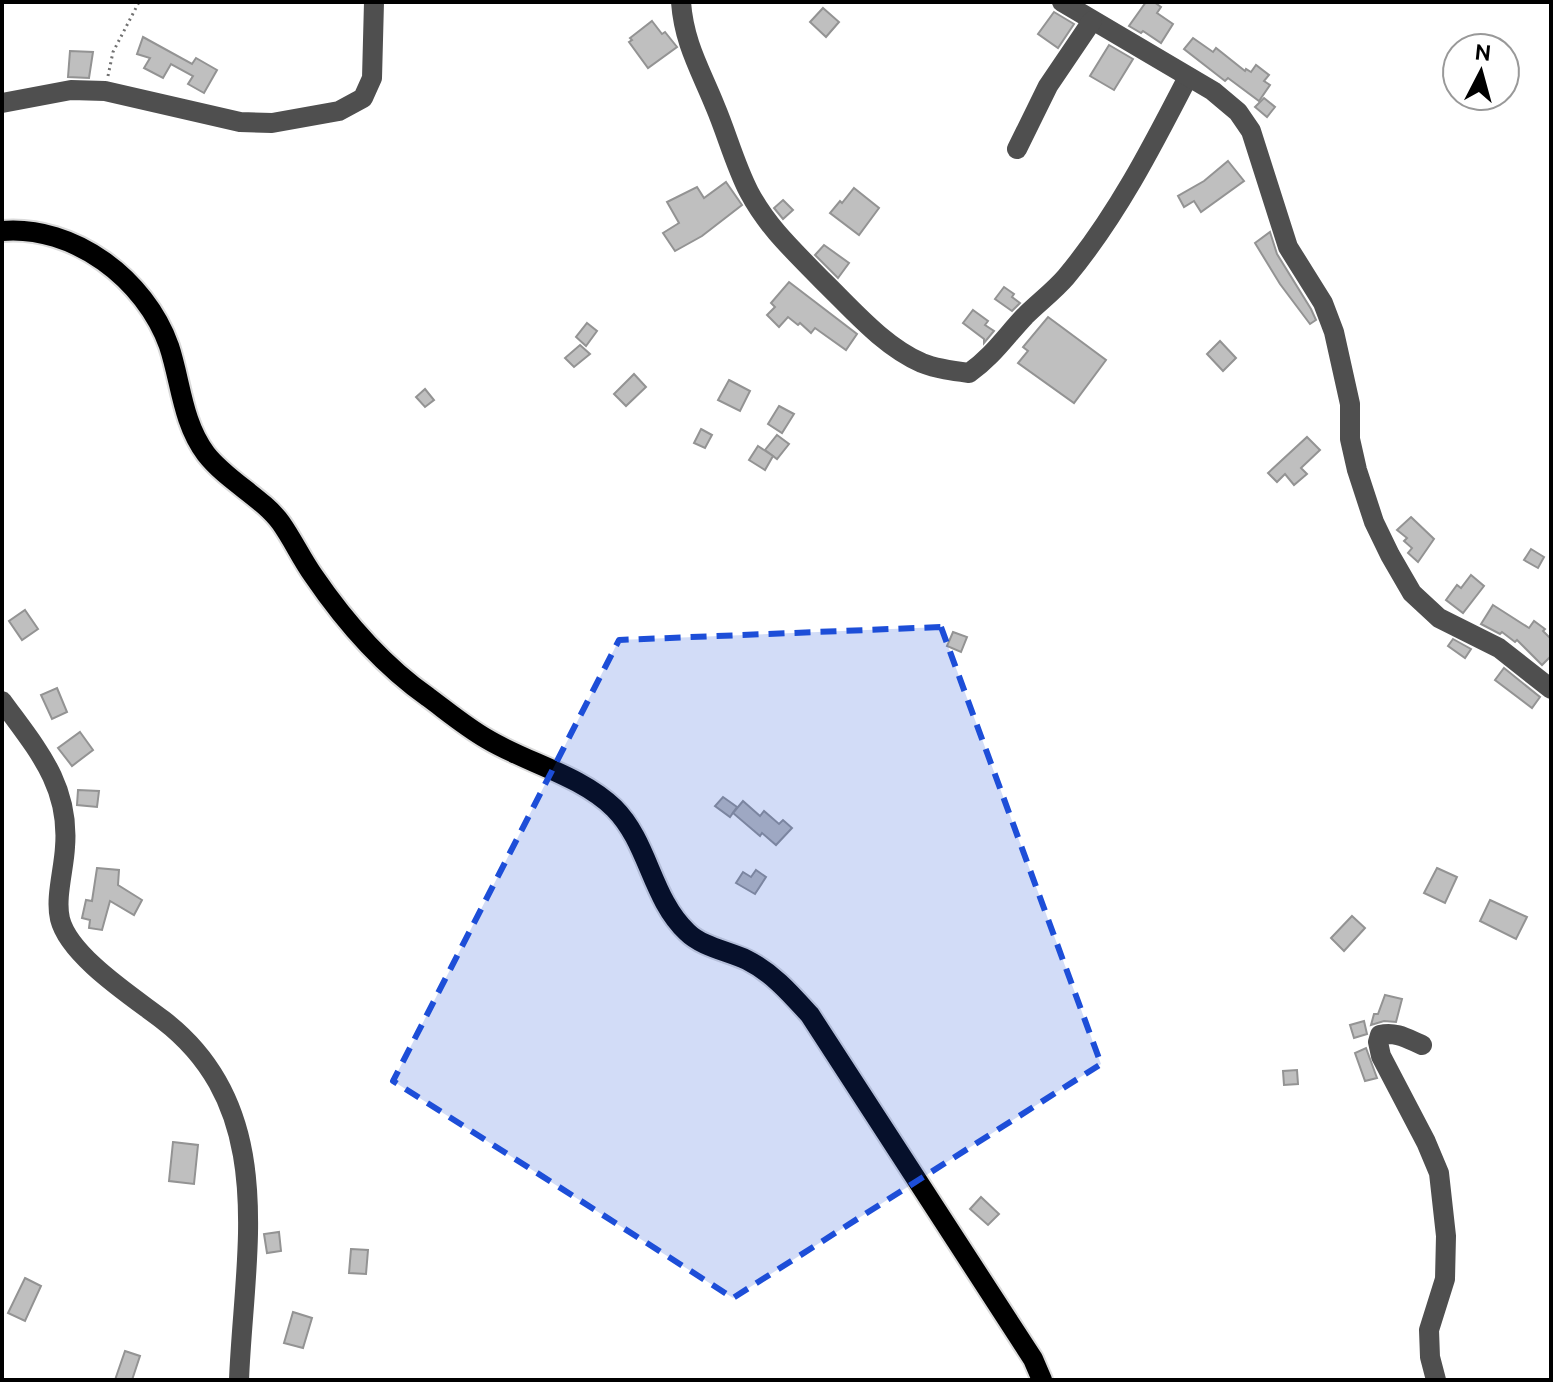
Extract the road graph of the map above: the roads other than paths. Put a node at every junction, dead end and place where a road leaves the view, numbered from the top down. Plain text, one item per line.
1 (374, 2) edge
2 (681, 2) edge
3 (1062, 2) edge
4 (1092, 21) junction
5 (1188, 77) junction
6 (2, 103) edge
7 (1017, 149) dead end
8 (2, 231) edge
9 (1547, 676) edge
10 (2, 701) edge
11 (1422, 1045) dead end
12 (239, 1380) edge
13 (1042, 1380) edge
14 (1436, 1380) edge

1 - 6 street
2 - 5 street
3 - 4 street
4 - 5 street
4 - 7 street
5 - 9 street
8 - 13 main road
10 - 12 street
11 - 14 street

